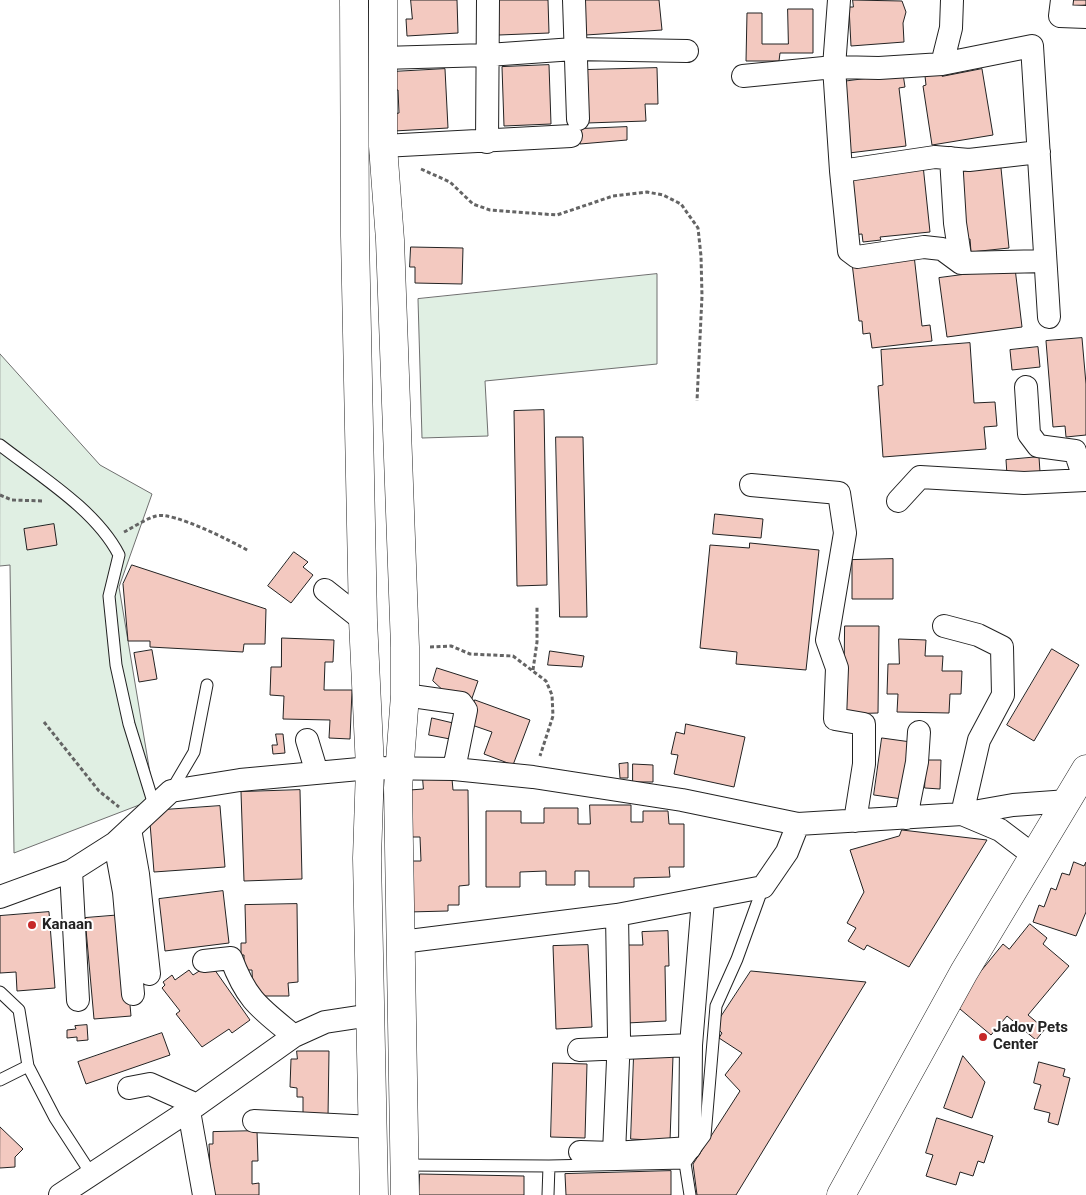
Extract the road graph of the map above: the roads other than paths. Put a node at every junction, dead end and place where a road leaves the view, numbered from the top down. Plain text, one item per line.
1 (354, 0) edge
2 (383, 0) edge
3 (488, 0) edge
4 (574, 0) edge
5 (839, 0) edge
6 (952, 0) edge
7 (1062, 0) edge
8 (1086, 17) edge
9 (574, 49) junction
10 (687, 51) dead end
11 (488, 55) junction
12 (382, 58) junction
13 (942, 64) junction
14 (834, 67) junction
15 (744, 76) dead end
16 (487, 142) junction
17 (1038, 152) junction
18 (384, 154) junction
19 (951, 158) junction
20 (841, 171) junction
21 (1045, 260) junction
22 (961, 263) junction
23 (1048, 317) dead end
24 (1026, 387) dead end
25 (0, 445) edge
26 (1086, 474) edge
27 (1086, 480) edge
28 (751, 485) dead end
29 (898, 501) dead end
30 (325, 590) dead end
31 (363, 620) junction
32 (944, 626) dead end
33 (207, 685) dead end
34 (405, 695) junction
35 (918, 732) dead end
36 (307, 740) dead end
37 (370, 768) junction
38 (398, 768) junction
39 (454, 769) junction
40 (316, 773) junction
41 (1080, 783) edge
42 (171, 791) junction
43 (154, 805) junction
44 (962, 814) junction
45 (906, 818) junction
46 (855, 821) junction
47 (798, 824) junction
48 (128, 831) junction
49 (1033, 855) junction
50 (71, 871) junction
51 (763, 887) junction
52 (0, 897) edge
53 (703, 900) junction
54 (617, 915) junction
55 (401, 942) junction
56 (204, 961) dead end
57 (149, 974) dead end
58 (0, 992) edge
59 (133, 994) dead end
60 (78, 1000) dead end
61 (371, 1015) junction
62 (294, 1036) junction
63 (691, 1044) junction
64 (618, 1046) junction
65 (579, 1050) dead end
66 (28, 1066) junction
67 (0, 1080) edge
68 (129, 1088) dead end
69 (193, 1108) junction
70 (254, 1121) dead end
71 (373, 1127) junction
72 (580, 1152) dead end
73 (614, 1153) junction
74 (685, 1163) junction
75 (405, 1165) junction
76 (549, 1166) junction
77 (92, 1174) junction
78 (60, 1195) edge
79 (204, 1195) edge
80 (374, 1195) edge
81 (404, 1195) edge
82 (548, 1195) edge
83 (690, 1195) edge
84 (841, 1195) edge

1 - 31 main road
2 - 12 main road
3 - 11 street
4 - 9 street
5 - 14 street
6 - 13 street
7 - 8 street
9 - 10 street
9 - 11 street
9 - 16 street
11 - 12 street
11 - 16 street
12 - 18 main road
13 - 14 street
13 - 17 street
14 - 15 street
14 - 20 street
16 - 18 street
17 - 19 street
17 - 21 street
18 - 34 main road
19 - 20 street
19 - 22 street
20 - 22 street
21 - 22 street
21 - 23 street
24 - 26 street
25 - 43 lane
27 - 29 street
28 - 46 street
30 - 31 street
31 - 37 main road
32 - 44 street
33 - 42 lane
34 - 38 main road
34 - 39 street
35 - 45 street
36 - 40 street
37 - 38 street
37 - 40 street
37 - 61 main road
38 - 39 street
38 - 55 main road
39 - 47 street
40 - 42 street
41 - 44 street
41 - 49 main road
42 - 43 street
43 - 48 street
44 - 45 street
44 - 49 street
45 - 46 street
46 - 47 street
47 - 51 street
48 - 50 street
48 - 57 street
48 - 59 street
49 - 84 main road
50 - 52 street
50 - 60 street
51 - 53 street
51 - 74 lane
53 - 54 street
53 - 63 street
54 - 55 street
54 - 64 street
55 - 75 main road
56 - 62 street
58 - 66 lane
61 - 62 street
61 - 71 main road
62 - 69 street
63 - 64 street
63 - 73 street
64 - 65 street
64 - 73 street
66 - 67 lane
66 - 77 lane
68 - 69 street
69 - 77 street
69 - 79 street
70 - 71 street
71 - 80 main road
72 - 73 street
74 - 76 lane
74 - 83 lane
75 - 76 lane
75 - 81 main road
76 - 82 lane
77 - 78 street

